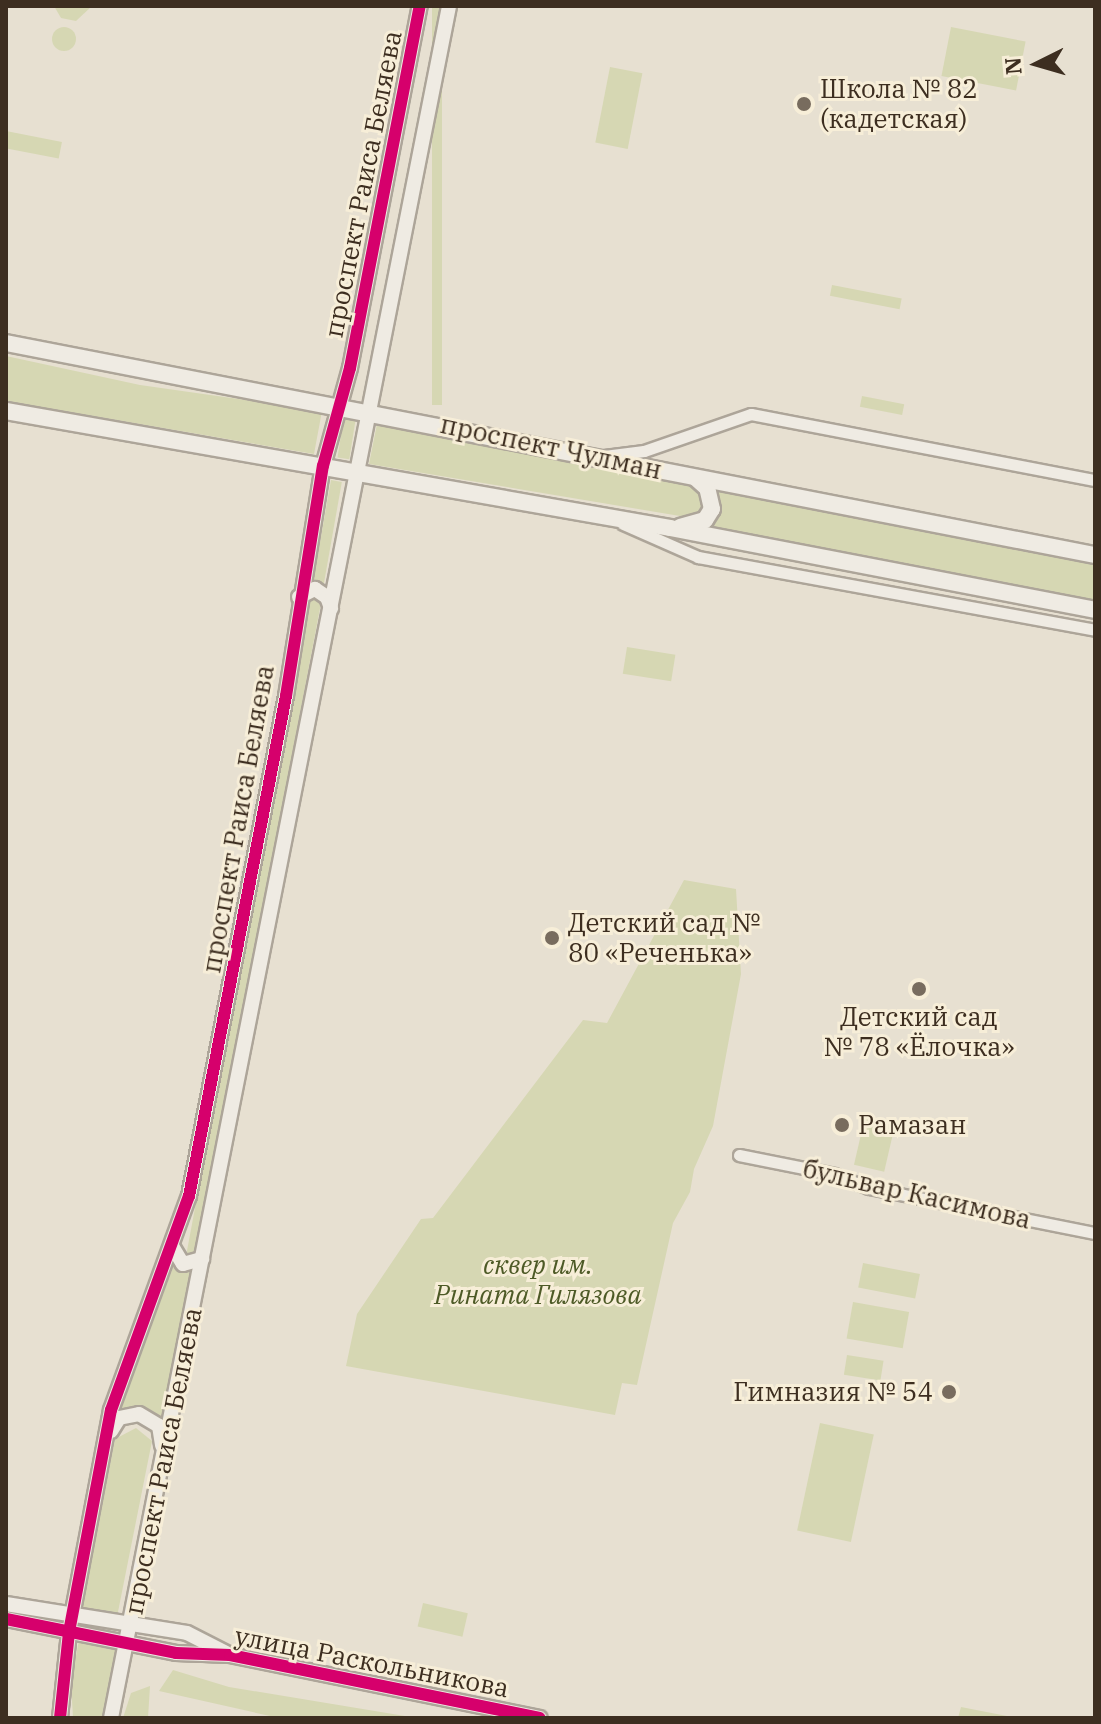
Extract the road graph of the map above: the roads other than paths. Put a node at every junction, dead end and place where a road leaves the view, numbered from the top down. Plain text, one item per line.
1 (420, 6) edge
2 (449, 6) edge
3 (7, 344) edge
4 (336, 404) junction
5 (369, 410) junction
6 (6, 411) edge
7 (604, 456) junction
8 (323, 466) junction
9 (356, 472) junction
10 (696, 478) junction
11 (1095, 480) edge
12 (608, 518) junction
13 (670, 528) junction
14 (1095, 555) edge
15 (299, 597) junction
16 (331, 608) junction
17 (1095, 610) edge
18 (1095, 630) edge
19 (739, 1155) dead end
20 (1095, 1233) edge
21 (172, 1246) junction
22 (202, 1259) junction
23 (104, 1440) junction
24 (164, 1454) junction
25 (6, 1604) edge
26 (73, 1612) junction
27 (6, 1619) edge
28 (131, 1623) junction
29 (69, 1632) junction
30 (128, 1645) junction
31 (230, 1655) junction
32 (60, 1718) edge
33 (111, 1718) edge
34 (540, 1718) edge

1 - 4 street, проспект Раиса Беляева
2 - 5 street, проспект Раиса Беляева
3 - 4 main road, проспект Чулман
4 - 5 main road, проспект Чулман
4 - 8 street, проспект Раиса Беляева
5 - 7 main road, проспект Чулман
5 - 9 street, проспект Раиса Беляева
6 - 8 main road
7 - 10 main road, проспект Чулман
7 - 11 street
8 - 9 main road
8 - 15 street, проспект Раиса Беляева
9 - 12 main road
9 - 16 street, проспект Раиса Беляева
10 - 13 main road
10 - 14 main road, проспект Чулман
12 - 13 main road
12 - 18 street
13 - 17 main road
15 - 16 street
15 - 21 street, проспект Раиса Беляева
16 - 22 street, проспект Раиса Беляева
19 - 20 street, бульвар Касимова
21 - 22 street
21 - 23 street, проспект Раиса Беляева
22 - 24 street, проспект Раиса Беляева
23 - 24 street
23 - 26 street, проспект Раиса Беляева
24 - 28 street, проспект Раиса Беляева
25 - 26 street, улица Раскольникова
26 - 28 street, улица Раскольникова
26 - 29 street, проспект Раиса Беляева
27 - 29 street, улица Раскольникова
28 - 30 street, проспект Раиса Беляева
28 - 31 street, улица Раскольникова
29 - 30 street, улица Раскольникова
29 - 32 street, проспект Раиса Беляева
30 - 31 street, улица Раскольникова
30 - 33 street, проспект Раиса Беляева
31 - 34 street, улица Раскольникова

